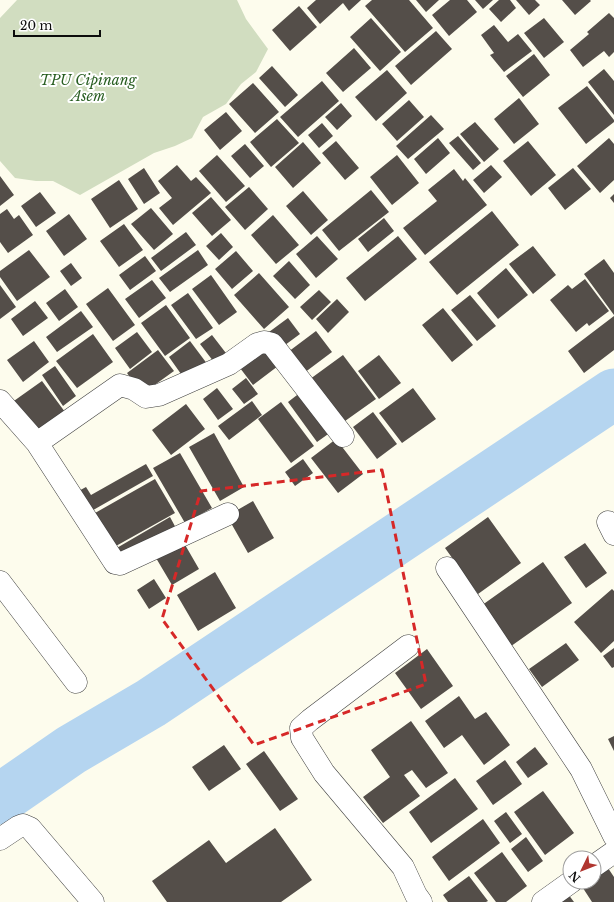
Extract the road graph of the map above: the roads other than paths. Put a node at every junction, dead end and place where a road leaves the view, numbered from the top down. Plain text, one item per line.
1 (0, 401) edge
2 (343, 436) dead end
3 (37, 443) junction
4 (228, 514) dead end
5 (447, 568) dead end
6 (0, 582) edge
7 (408, 646) dead end
8 (76, 682) dead end
9 (614, 836) edge
10 (0, 839) edge
11 (614, 852) edge
12 (602, 860) edge
13 (562, 888) edge
14 (93, 902) edge
15 (421, 902) edge
16 (543, 902) edge

1 - 3 street
2 - 3 street
3 - 4 street
5 - 9 street
6 - 8 street
7 - 15 street
10 - 14 street
11 - 12 street
13 - 16 street

